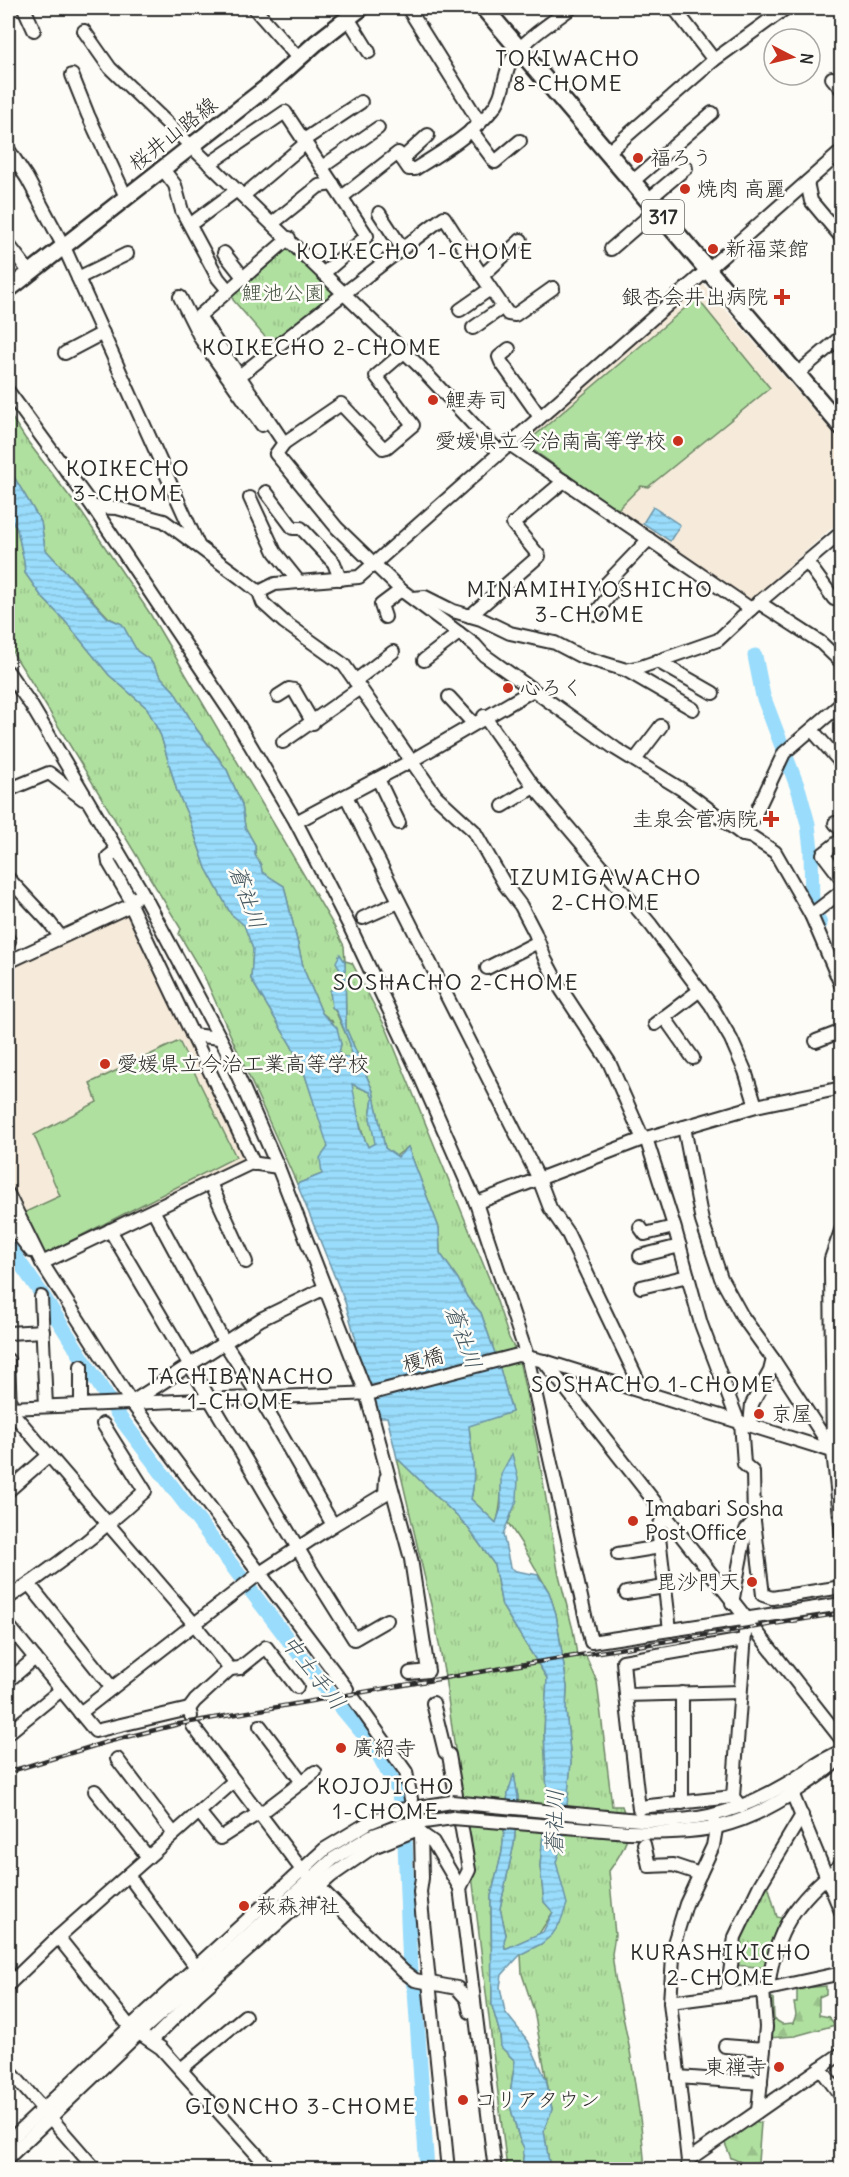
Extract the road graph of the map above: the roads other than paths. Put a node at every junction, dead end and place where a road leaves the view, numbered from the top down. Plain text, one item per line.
1 (24, 8) edge
2 (254, 8) edge
3 (408, 8) edge
4 (484, 8) edge
5 (572, 8) edge
6 (674, 8) edge
7 (786, 8) edge
8 (355, 11) edge
9 (34, 30) dead end
10 (84, 31) dead end
11 (520, 49) junction
12 (369, 52) dead end
13 (299, 59) junction
14 (714, 60) junction
15 (72, 75) dead end
16 (832, 78) dead end
17 (842, 90) edge
18 (361, 102) dead end
19 (712, 113) dead end
20 (475, 127) junction
21 (378, 128) dead end
22 (428, 135) dead end
23 (520, 141) dead end
24 (305, 142) junction
25 (190, 146) junction
26 (8, 149) edge
27 (842, 151) edge
28 (607, 153) junction
29 (402, 159) junction
30 (209, 164) junction
31 (322, 167) junction
32 (162, 168) junction
33 (686, 168) dead end
34 (632, 182) junction
35 (807, 182) junction
36 (333, 184) junction
37 (240, 193) junction
38 (126, 197) junction
39 (342, 197) junction
40 (652, 205) junction
41 (379, 213) dead end
42 (195, 221) dead end
43 (273, 223) junction
44 (289, 238) junction
45 (842, 238) edge
46 (521, 240) dead end
47 (8, 244) edge
48 (63, 247) junction
49 (402, 248) junction
50 (611, 249) dead end
51 (224, 253) dead end
52 (127, 254) dead end
53 (709, 270) junction
54 (30, 273) junction
55 (324, 273) junction
56 (482, 276) junction
57 (243, 277) junction
58 (78, 278) junction
59 (553, 288) dead end
60 (490, 289) junction
61 (8, 290) edge
62 (228, 290) junction
63 (346, 294) junction
64 (180, 297) dead end
65 (503, 307) junction
66 (459, 310) dead end
67 (473, 328) dead end
68 (102, 333) junction
69 (842, 336) edge
70 (509, 349) dead end
71 (404, 351) junction
72 (65, 353) dead end
73 (797, 374) junction
74 (235, 379) junction
75 (8, 392) edge
76 (540, 417) junction
77 (842, 427) edge
78 (282, 446) junction
79 (504, 448) junction
80 (564, 481) junction
81 (266, 492) dead end
82 (250, 498) dead end
83 (93, 507) junction
84 (842, 532) edge
85 (649, 539) junction
86 (200, 548) junction
87 (807, 562) junction
88 (374, 564) junction
89 (340, 579) junction
90 (299, 582) junction
91 (401, 590) junction
92 (259, 592) junction
93 (412, 598) junction
94 (834, 599) dead end
95 (754, 606) junction
96 (595, 614) dead end
97 (470, 616) junction
98 (385, 617) dead end
99 (459, 633) junction
100 (393, 652) dead end
101 (424, 660) dead end
102 (657, 662) junction
103 (842, 663) edge
104 (627, 670) junction
105 (8, 672) edge
106 (357, 684) junction
107 (533, 690) junction
108 (713, 693) dead end
109 (278, 696) dead end
110 (449, 697) dead end
111 (842, 703) edge
112 (693, 709) dead end
113 (479, 720) junction
114 (313, 723) junction
115 (661, 726) dead end
116 (812, 730) junction
117 (283, 742) dead end
118 (635, 760) junction
119 (411, 761) junction
120 (842, 764) edge
121 (378, 779) junction
122 (534, 787) junction
123 (8, 790) edge
124 (346, 796) junction
125 (89, 804) junction
126 (503, 806) dead end
127 (296, 822) junction
128 (399, 823) dead end
129 (743, 835) junction
130 (842, 839) edge
131 (117, 850) junction
132 (8, 878) edge
133 (842, 879) edge
134 (141, 890) junction
135 (842, 891) edge
136 (399, 902) junction
137 (131, 903) junction
138 (811, 915) junction
139 (363, 918) dead end
140 (60, 936) junction
141 (538, 942) junction
142 (8, 962) edge
143 (487, 968) dead end
144 (842, 987) edge
145 (700, 990) junction
146 (842, 1031) edge
147 (192, 1035) junction
148 (220, 1038) junction
149 (816, 1041) dead end
150 (693, 1058) dead end
151 (842, 1088) edge
152 (756, 1106) junction
153 (684, 1127) junction
154 (645, 1138) junction
155 (254, 1164) junction
156 (278, 1167) junction
157 (539, 1179) junction
158 (210, 1183) junction
159 (8, 1194) edge
160 (476, 1203) junction
161 (153, 1210) junction
162 (8, 1222) edge
163 (640, 1227) dead end
164 (674, 1227) junction
165 (842, 1228) edge
166 (110, 1230) junction
167 (680, 1246) junction
168 (640, 1256) dead end
169 (246, 1262) dead end
170 (42, 1263) junction
171 (842, 1263) edge
172 (831, 1272) junction
173 (688, 1276) junction
174 (641, 1287) dead end
175 (325, 1288) junction
176 (41, 1297) dead end
177 (43, 1331) junction
178 (8, 1333) edge
179 (225, 1344) junction
180 (522, 1356) junction
181 (773, 1359) junction
182 (8, 1360) edge
183 (544, 1361) junction
184 (81, 1366) dead end
185 (190, 1366) junction
186 (369, 1393) junction
187 (644, 1393) junction
188 (260, 1398) junction
189 (210, 1400) junction
190 (129, 1402) junction
191 (86, 1404) junction
192 (46, 1406) junction
193 (10, 1414) edge
194 (743, 1423) junction
195 (103, 1424) dead end
196 (837, 1453) edge
197 (49, 1455) junction
198 (387, 1467) junction
199 (8, 1491) edge
200 (664, 1515) junction
201 (754, 1521) junction
202 (109, 1525) junction
203 (333, 1525) junction
204 (842, 1535) edge
205 (660, 1547) junction
206 (299, 1548) junction
207 (618, 1554) dead end
208 (260, 1573) junction
209 (29, 1584) junction
210 (665, 1587) junction
211 (842, 1587) edge
212 (626, 1593) dead end
213 (8, 1598) edge
214 (732, 1603) junction
215 (842, 1605) edge
216 (387, 1620) dead end
217 (746, 1620) junction
218 (8, 1625) edge
219 (195, 1625) junction
220 (670, 1629) junction
221 (744, 1640) junction
222 (35, 1658) junction
223 (230, 1669) junction
224 (410, 1673) dead end
225 (8, 1681) edge
226 (297, 1687) dead end
227 (112, 1688) junction
228 (61, 1690) junction
229 (740, 1692) junction
230 (682, 1693) junction
231 (626, 1695) junction
232 (434, 1703) dead end
233 (80, 1713) junction
234 (191, 1717) junction
235 (261, 1726) dead end
236 (8, 1733) edge
237 (842, 1740) edge
238 (842, 1751) edge
239 (842, 1756) edge
240 (117, 1759) dead end
241 (315, 1772) dead end
242 (234, 1781) junction
243 (302, 1782) junction
244 (790, 1788) junction
245 (95, 1791) dead end
246 (411, 1799) dead end
247 (737, 1802) junction
248 (682, 1803) junction
249 (199, 1812) junction
250 (259, 1814) junction
251 (802, 1815) junction
252 (713, 1816) junction
253 (716, 1829) junction
254 (418, 1832) junction
255 (174, 1834) junction
256 (644, 1844) dead end
257 (148, 1857) junction
258 (842, 1864) edge
259 (302, 1870) junction
260 (700, 1874) junction
261 (128, 1875) junction
262 (825, 1877) junction
263 (315, 1884) junction
264 (460, 1888) junction
265 (842, 1914) edge
266 (58, 1936) junction
267 (196, 1967) junction
268 (842, 1973) edge
269 (429, 1983) junction
270 (8, 1984) edge
271 (765, 1990) junction
272 (727, 1994) junction
273 (670, 2002) junction
274 (245, 2016) dead end
275 (135, 2030) junction
276 (480, 2038) junction
277 (151, 2041) junction
278 (725, 2046) dead end
279 (764, 2049) junction
280 (842, 2053) edge
281 (820, 2068) junction
282 (8, 2069) edge
283 (181, 2069) junction
284 (678, 2077) junction
285 (761, 2084) junction
286 (842, 2097) edge
287 (758, 2111) junction
288 (46, 2113) junction
289 (8, 2142) edge
290 (8, 2158) edge
291 (689, 2164) edge
292 (96, 2169) edge
293 (271, 2169) edge
294 (448, 2169) edge
295 (495, 2169) edge

1 - 9 street
2 - 13 street
3 - 20 street
4 - 11 highway, 317
5 - 11 street
6 - 14 street
7 - 14 street
8 - 12 street
8 - 13 main road, 桜井山路線
10 - 25 street
11 - 20 street
11 - 28 highway, 317
13 - 25 main road, 桜井山路線
14 - 28 street
15 - 38 street
16 - 17 street
18 - 24 street
19 - 34 street
20 - 23 street
20 - 29 street
21 - 31 street
22 - 29 street
24 - 30 street
24 - 31 street
24 - 37 street
25 - 30 street
25 - 32 main road, 桜井山路線
26 - 48 street
27 - 35 street
28 - 34 highway, 317
29 - 39 street
30 - 37 street
31 - 36 street
32 - 38 main road, 桜井山路線
32 - 62 street
33 - 40 street
34 - 40 highway, 317
35 - 45 street
35 - 53 street
36 - 39 street
36 - 43 street
37 - 42 street
37 - 43 street
38 - 48 main road, 桜井山路線
39 - 55 street
40 - 50 street
40 - 53 highway, 317
41 - 49 street
43 - 44 street
44 - 55 street
44 - 57 street
46 - 56 street
47 - 54 street
48 - 54 main road, 桜井山路線
48 - 58 street
49 - 56 street
49 - 63 street
51 - 57 street
52 - 58 street
53 - 73 highway, 317
53 - 76 street
54 - 61 main road, 桜井山路線
55 - 63 street
56 - 60 street
57 - 62 street
58 - 68 street
59 - 65 street
60 - 65 street
60 - 66 street
62 - 74 street
63 - 71 street
63 - 74 street
64 - 74 street
65 - 67 street
68 - 72 street
68 - 86 street
69 - 73 street
70 - 76 street
71 - 78 street
71 - 79 street
73 - 77 highway, 317
74 - 78 street
75 - 83 street
76 - 79 street
78 - 88 street
79 - 80 street
79 - 88 street
80 - 85 street
80 - 97 street
81 - 89 street
82 - 90 street
83 - 86 street
83 - 127 street
84 - 87 street
85 - 95 street
85 - 96 street
86 - 92 street
87 - 94 street
87 - 95 street
88 - 89 street
88 - 91 street
89 - 90 street
90 - 92 street
91 - 93 street
91 - 98 street
92 - 106 street
93 - 97 street
93 - 99 street
95 - 102 street
95 - 103 street
97 - 104 street
99 - 101 street
99 - 107 street
100 - 106 street
102 - 104 street
102 - 108 street
104 - 112 street
105 - 125 street
106 - 114 street
106 - 119 street
107 - 113 street
107 - 118 street
109 - 114 street
110 - 113 street
111 - 116 street
113 - 119 street
113 - 122 street
114 - 117 street
115 - 118 street
116 - 120 street
116 - 129 street
118 - 129 street
119 - 121 street
119 - 141 street
121 - 124 street
121 - 128 street
122 - 126 street
122 - 145 street
123 - 125 street
124 - 127 street
124 - 136 street
125 - 131 street
127 - 160 street
129 - 138 street
130 - 133 street
131 - 134 street
131 - 137 street
132 - 140 street
134 - 137 street
134 - 148 street
135 - 138 street
136 - 139 street
136 - 157 street
137 - 140 street
137 - 147 street
138 - 144 street
140 - 142 street
141 - 143 street
141 - 154 street
145 - 150 street
145 - 152 street
146 - 149 street
147 - 148 street
147 - 155 street
148 - 156 street
151 - 152 street
152 - 153 street
153 - 154 street
153 - 181 street
154 - 157 street
154 - 164 street
155 - 156 street
155 - 158 street
156 - 175 street
157 - 160 street
157 - 187 street
158 - 161 street
158 - 169 street
159 - 170 street
160 - 180 street
161 - 166 street
161 - 179 street
162 - 170 street
163 - 164 street
164 - 167 street
165 - 172 street
166 - 170 street
166 - 185 street
167 - 168 street
167 - 173 street
170 - 190 street
171 - 172 street
172 - 196 street
173 - 174 street
173 - 194 street
175 - 179 street
175 - 186 street
176 - 177 street
177 - 178 street
177 - 192 street
179 - 185 street
179 - 188 street
180 - 183 street
180 - 186 street, 榎橋
180 - 220 street
181 - 194 street
181 - 196 street
182 - 193 street
183 - 187 street
183 - 200 street
184 - 191 street
185 - 189 street
185 - 190 street
186 - 188 street, 榎橋
186 - 198 street
187 - 194 street
188 - 189 street, 榎橋
188 - 203 street
189 - 190 street, 榎橋
189 - 206 street
190 - 191 street, 榎橋
190 - 208 street
191 - 192 street, 榎橋
192 - 193 street, 榎橋
193 - 197 street
194 - 196 street
194 - 201 street
195 - 202 street
196 - 204 street
197 - 199 street
197 - 202 street
198 - 203 street
198 - 224 street
200 - 205 street
200 - 214 street
201 - 211 street
201 - 214 street
202 - 209 street
202 - 219 street
203 - 206 street
205 - 207 street
205 - 210 street
206 - 208 street
206 - 216 street
208 - 219 street
208 - 246 street
209 - 213 street
209 - 227 street
210 - 212 street
210 - 220 street
214 - 217 street
215 - 217 street
217 - 220 street
217 - 221 street
217 - 237 street
218 - 222 street
219 - 223 street
219 - 227 street
221 - 229 street
221 - 231 street
222 - 225 street
222 - 228 street
223 - 226 street
223 - 234 street
227 - 233 street
228 - 233 street
228 - 236 street
229 - 230 street
229 - 247 street
230 - 231 street
230 - 248 street
231 - 248 street
232 - 264 street
233 - 234 street
234 - 242 street
235 - 243 street
238 - 244 street
239 - 244 street
240 - 255 street
241 - 243 street
242 - 249 street
242 - 250 street
243 - 250 street
244 - 247 street
244 - 251 street
244 - 253 street
245 - 257 street
247 - 248 street
247 - 252 street
249 - 250 street
249 - 255 street
250 - 259 street
251 - 262 street
251 - 272 street
252 - 253 street
252 - 259 street, bridge
253 - 260 street
253 - 263 street, bridge
254 - 263 street
254 - 264 street
254 - 269 street
255 - 257 street
256 - 260 street
257 - 261 street
258 - 262 street
259 - 263 street
259 - 267 street
260 - 273 street
261 - 266 street
261 - 267 street
262 - 265 street
262 - 271 street
263 - 269 street
263 - 275 street
263 - 277 street
264 - 276 street
266 - 270 street
266 - 275 street
267 - 275 street
268 - 271 street
269 - 276 street
269 - 294 street
271 - 272 street
271 - 279 street
272 - 273 street
273 - 284 street
274 - 283 street
275 - 277 street
275 - 288 street
276 - 295 street
277 - 283 street
278 - 279 street
279 - 285 street
280 - 281 street
281 - 286 street
281 - 287 street
282 - 288 street
283 - 293 street
284 - 285 street
284 - 291 street
285 - 287 street
287 - 291 street
288 - 289 street
288 - 290 street
288 - 292 street

